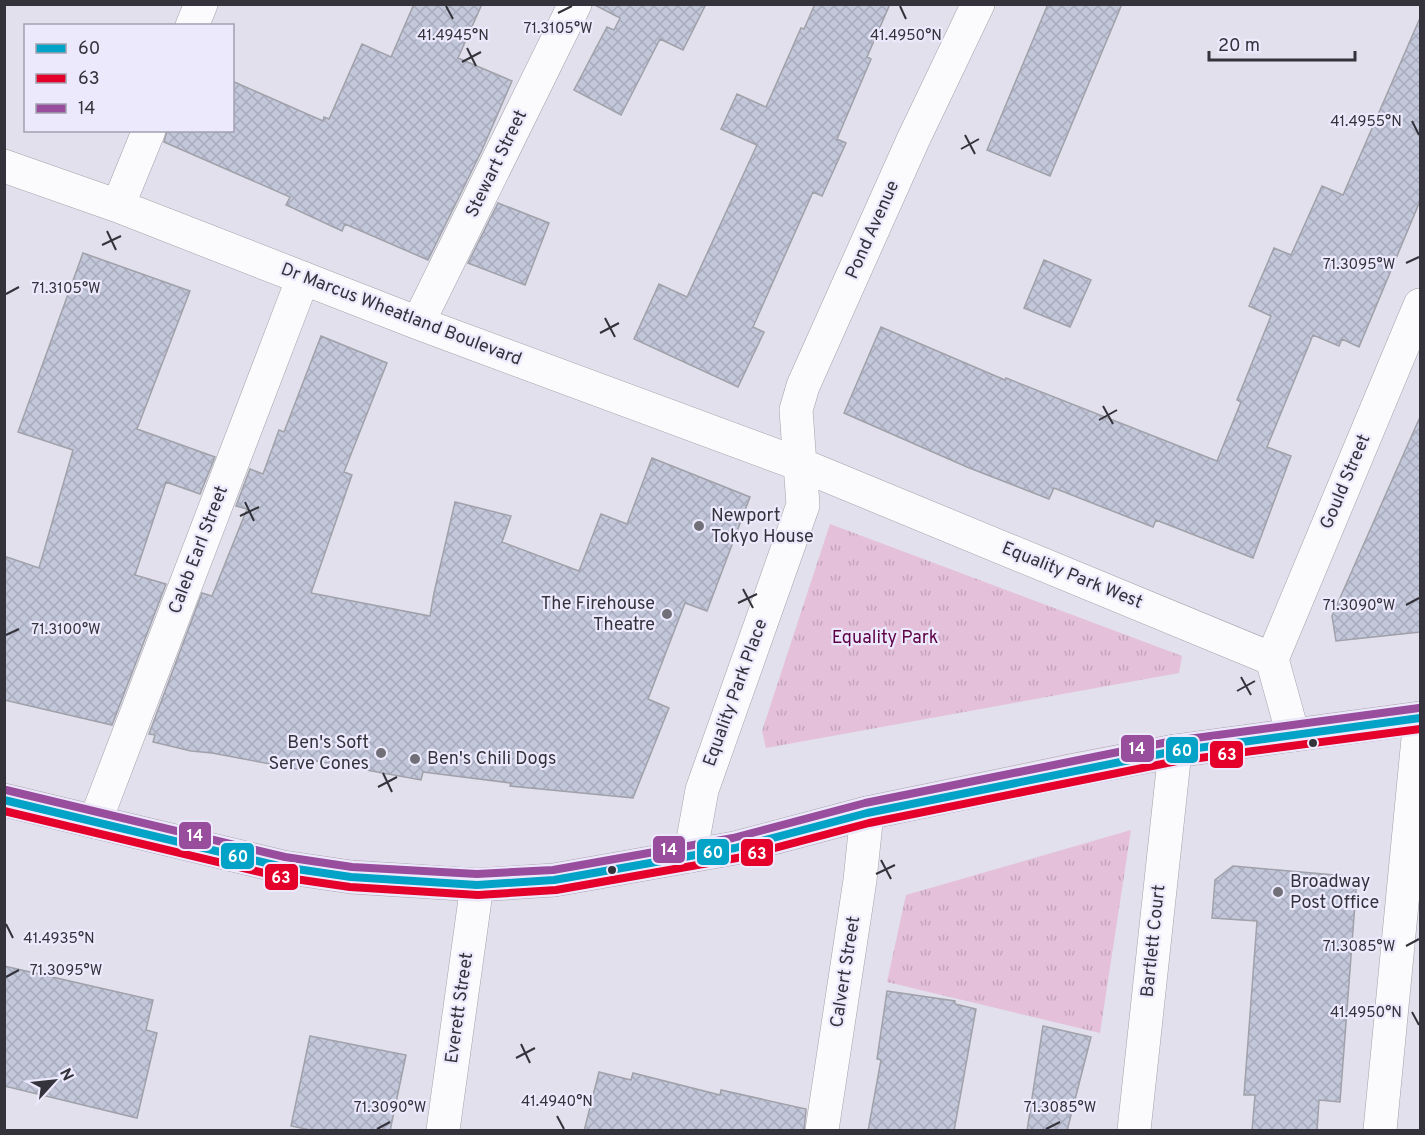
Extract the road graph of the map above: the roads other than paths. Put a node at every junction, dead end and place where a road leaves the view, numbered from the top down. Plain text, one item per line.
1 (201, 4) edge
2 (575, 4) edge
3 (978, 4) edge
4 (193, 24) edge
5 (148, 132) edge
6 (4, 166) edge
7 (118, 206) junction
8 (303, 278) junction
9 (1420, 305) edge
10 (418, 323) junction
11 (799, 464) junction
12 (1272, 659) junction
13 (1420, 718) edge
14 (1293, 735) junction
15 (1175, 752) junction
16 (4, 800) edge
17 (867, 813) junction
18 (95, 822) junction
19 (690, 856) junction
20 (477, 885) junction
21 (443, 1131) edge
22 (822, 1131) edge
23 (1134, 1131) edge
24 (1380, 1131) edge

1 - 4 street
2 - 10 street, Stewart Street
3 - 11 street, Pond Avenue
5 - 7 street
6 - 7 street, Dr Marcus Wheatland Boulevard
7 - 8 street, Dr Marcus Wheatland Boulevard
8 - 10 street, Dr Marcus Wheatland Boulevard
8 - 18 street, Caleb Earl Street
9 - 12 street, Gould Street
10 - 11 street, Dr Marcus Wheatland Boulevard
11 - 12 street, Equality Park West
11 - 19 street, Equality Park Place
12 - 14 street
13 - 14 main road
13 - 24 street
14 - 15 main road
15 - 17 main road
15 - 23 street, Bartlett Court
16 - 18 main road
17 - 19 main road
17 - 22 street, Calvert Street
18 - 20 main road
19 - 20 main road
20 - 21 street, Everett Street

